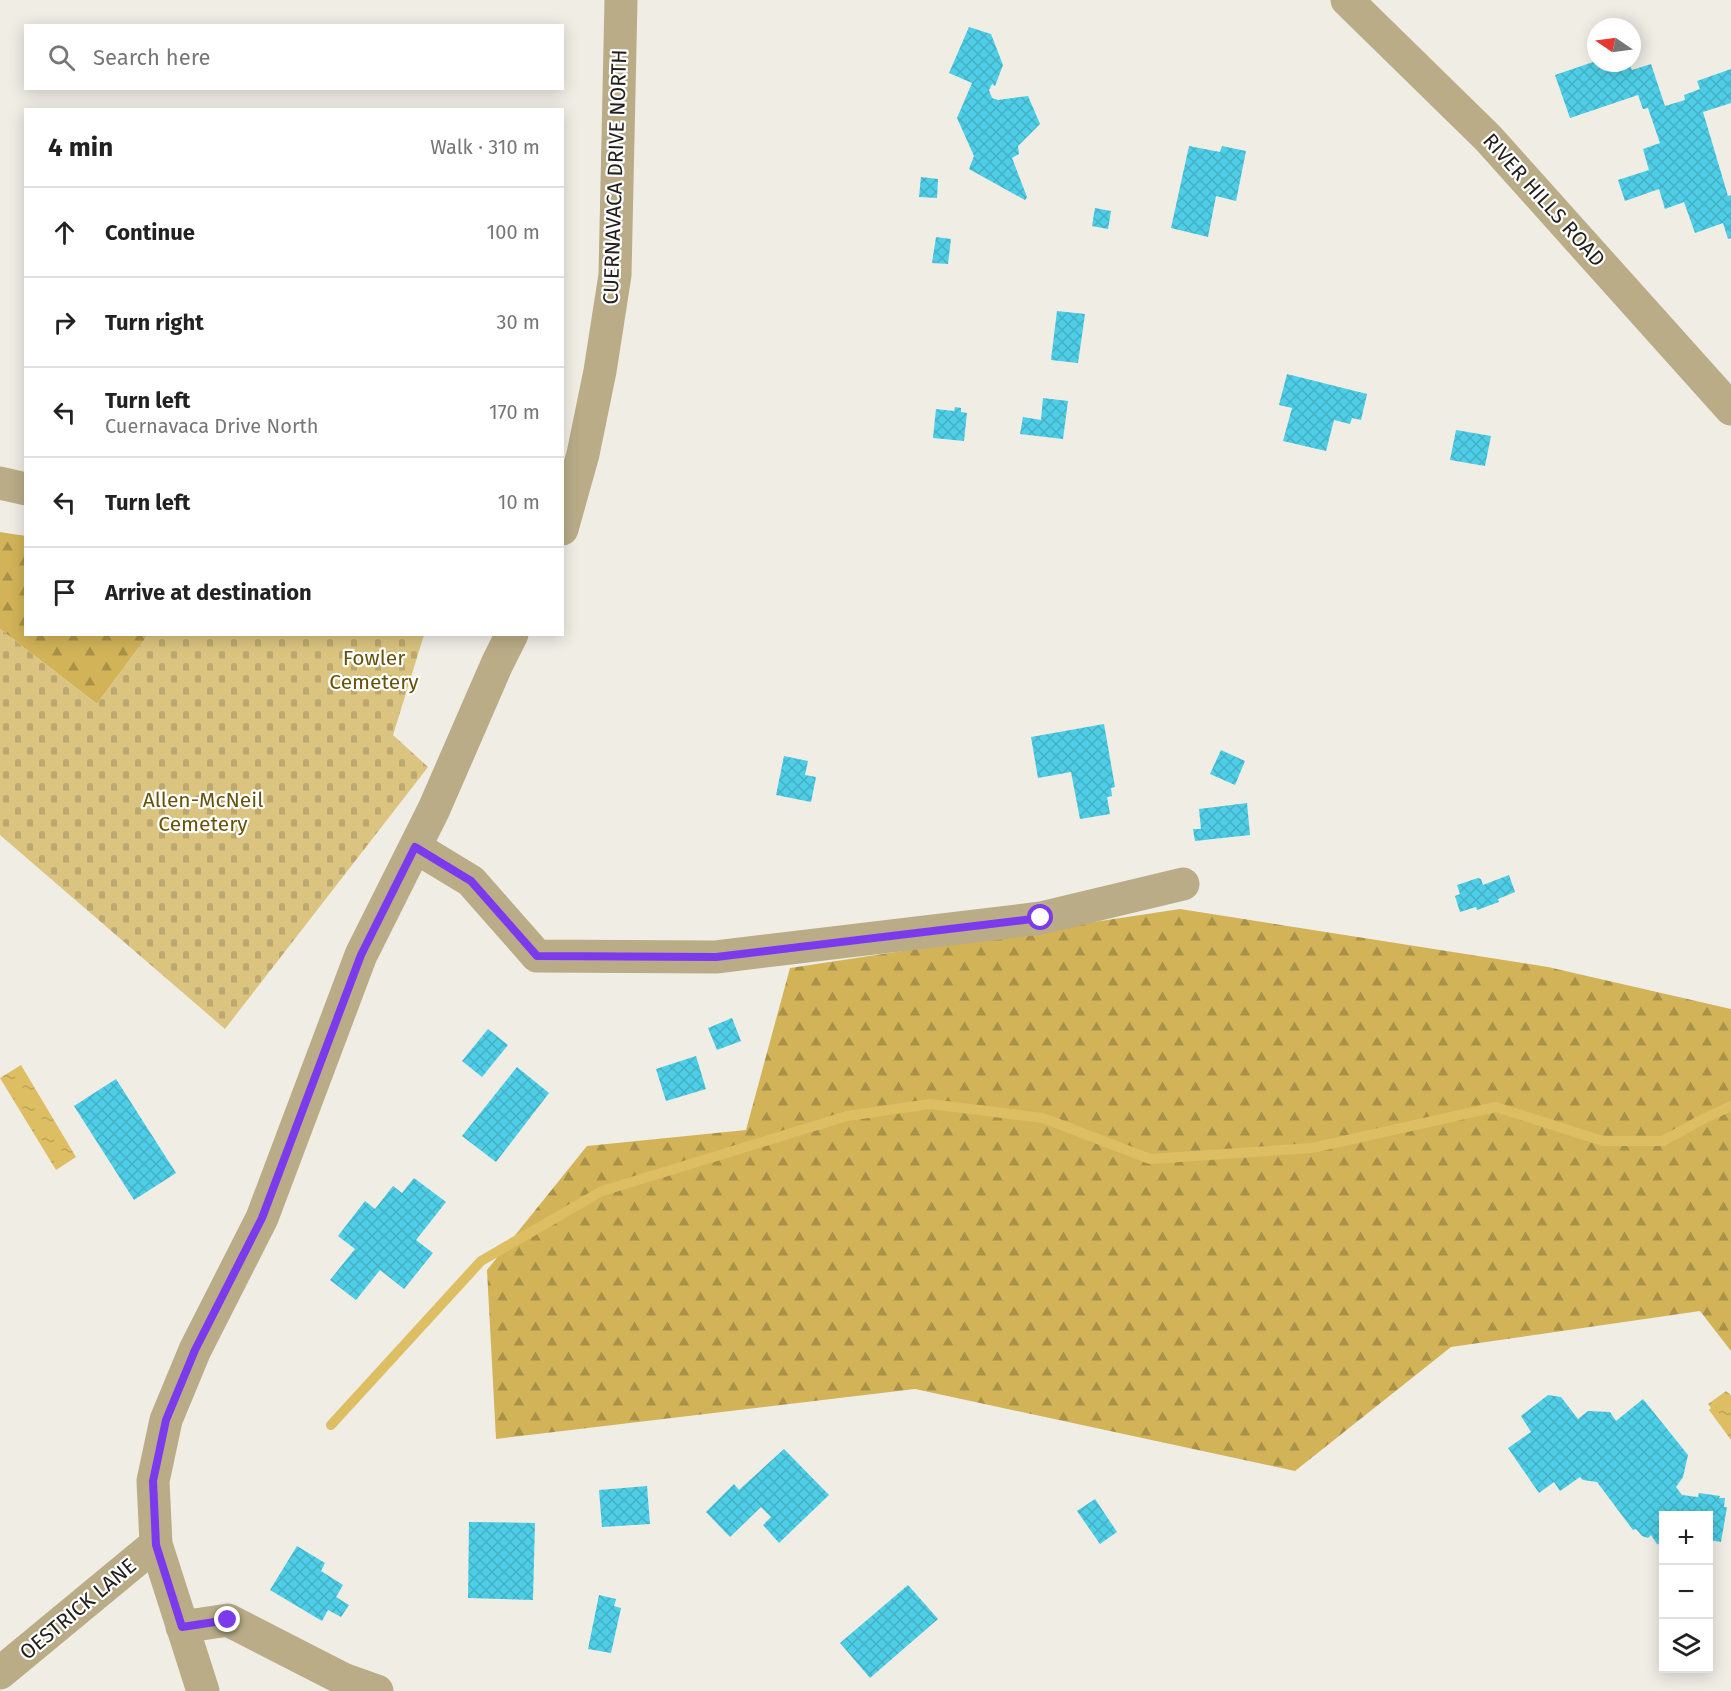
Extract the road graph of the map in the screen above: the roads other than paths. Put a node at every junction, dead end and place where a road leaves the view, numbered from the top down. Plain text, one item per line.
1 (621, 0) edge
2 (1347, 0) edge
3 (1731, 410) edge
4 (0, 483) edge
5 (24, 489) edge
6 (564, 522) edge
7 (511, 636) edge
8 (415, 847) junction
9 (1183, 884) dead end
10 (156, 1545) junction
11 (182, 1627) junction
12 (0, 1673) edge
13 (203, 1691) edge
14 (377, 1691) edge

1 - 6 street, CUERNAVACA DRIVE NORTH
2 - 3 street, RIVER HILLS ROAD
4 - 5 street
7 - 8 street
8 - 9 street
8 - 10 street
10 - 11 street
10 - 12 street, OESTRICK LANE
11 - 13 street
11 - 14 street

